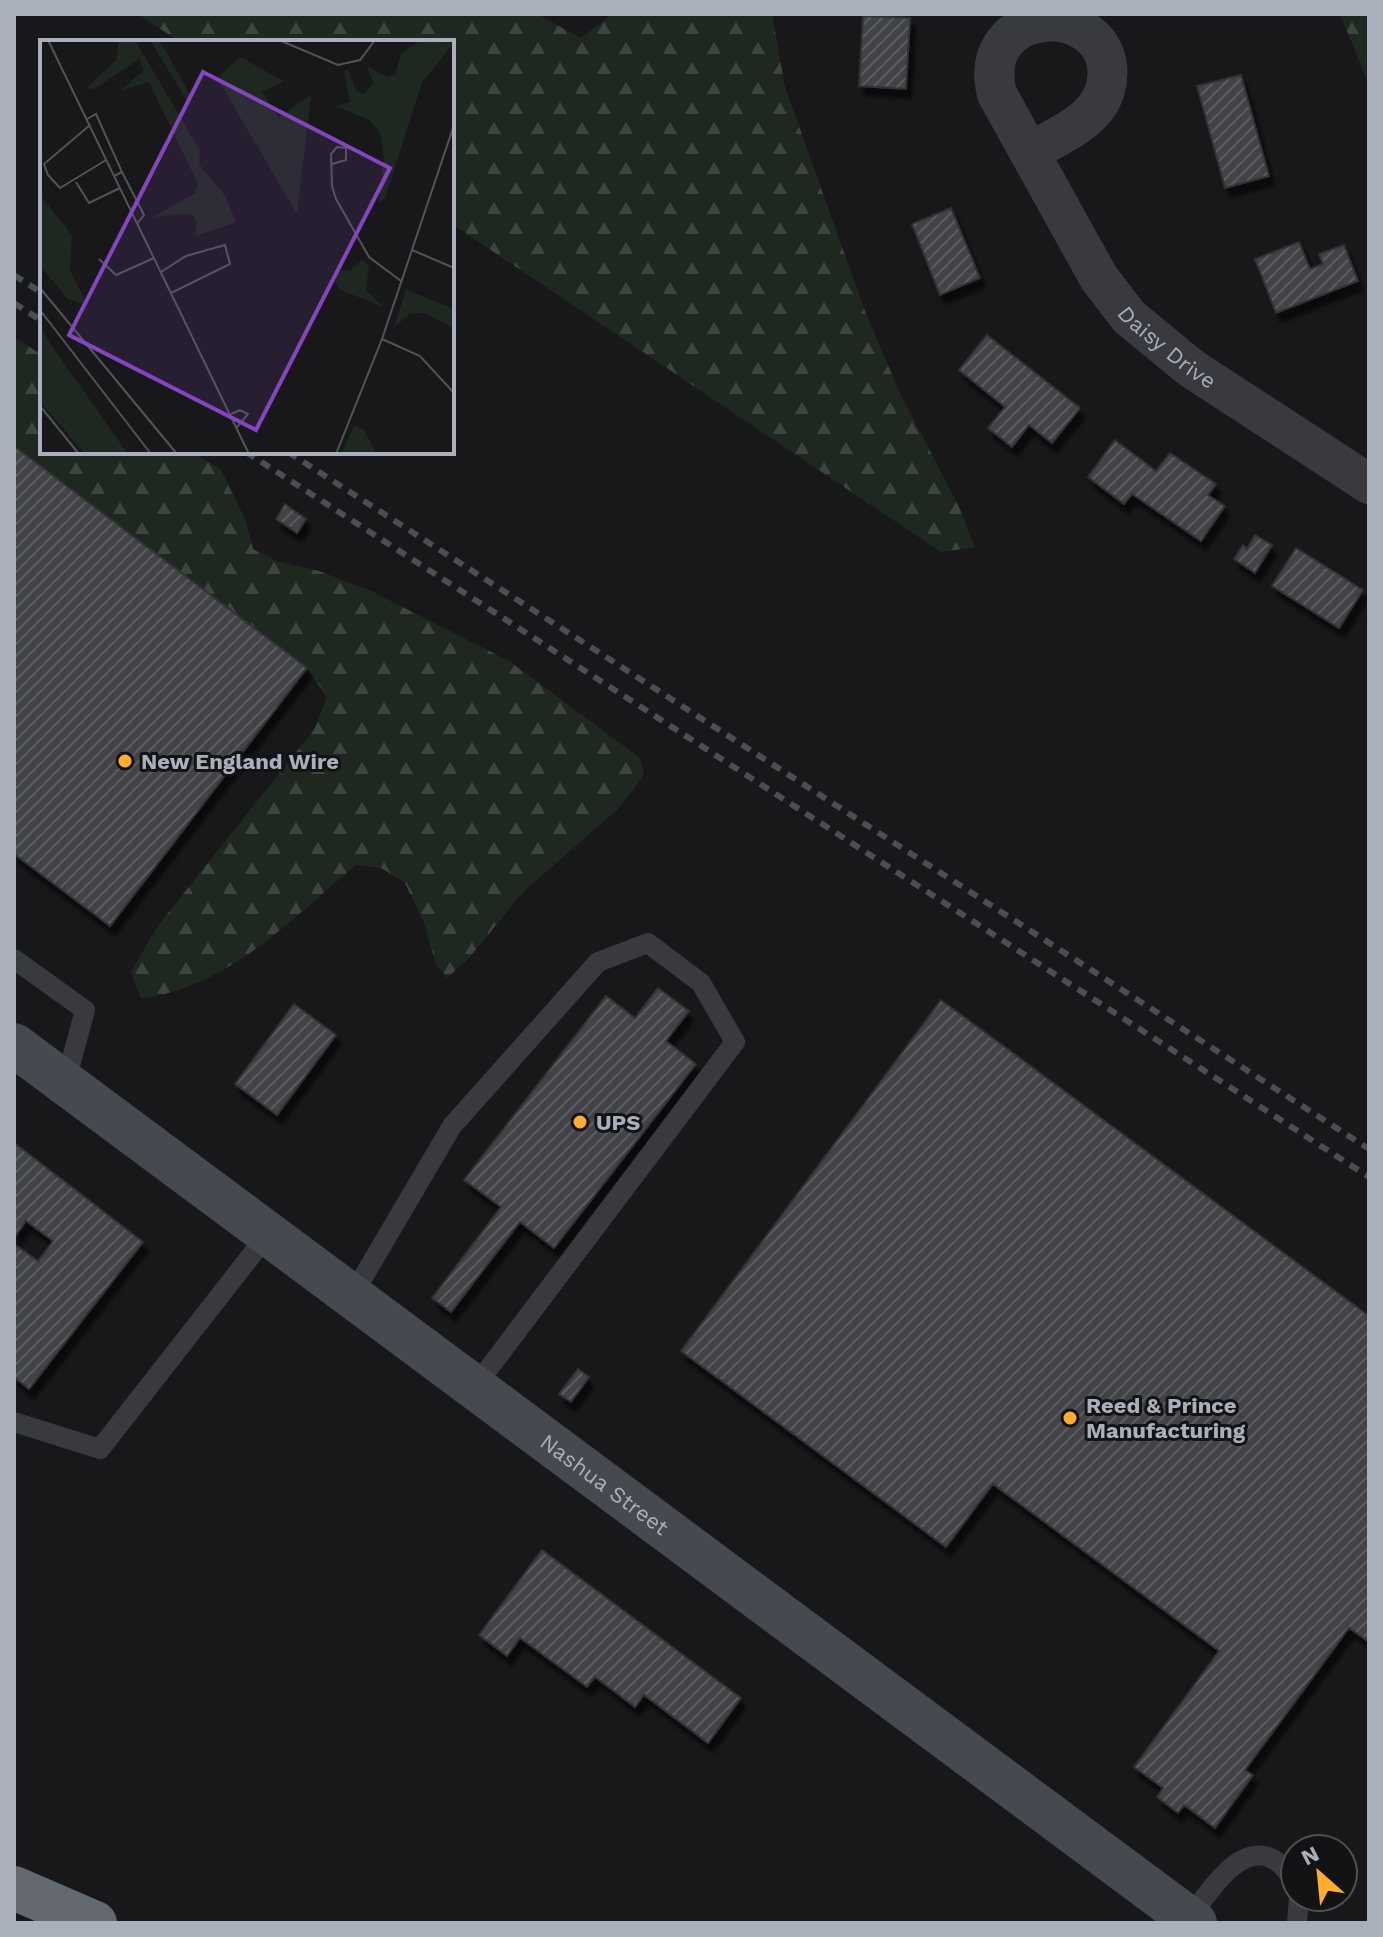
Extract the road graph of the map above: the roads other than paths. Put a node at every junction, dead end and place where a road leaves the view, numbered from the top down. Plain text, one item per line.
1 (1031, 152) dead end
2 (1369, 484) edge
3 (14, 959) edge
4 (14, 1045) edge
5 (65, 1084) junction
6 (268, 1234) junction
7 (352, 1296) junction
8 (474, 1388) junction
9 (14, 1422) edge
10 (1279, 1864) edge
11 (14, 1888) edge
12 (1192, 1921) edge
13 (95, 1923) edge

1 - 2 street, Daisy Drive
3 - 5 lane
4 - 5 main road, Nashua Street
5 - 6 main road, Nashua Street
6 - 7 main road, Nashua Street
6 - 9 lane
7 - 8 main road, Nashua Street
7 - 8 lane
8 - 12 main road, Nashua Street
10 - 12 lane
11 - 13 highway

